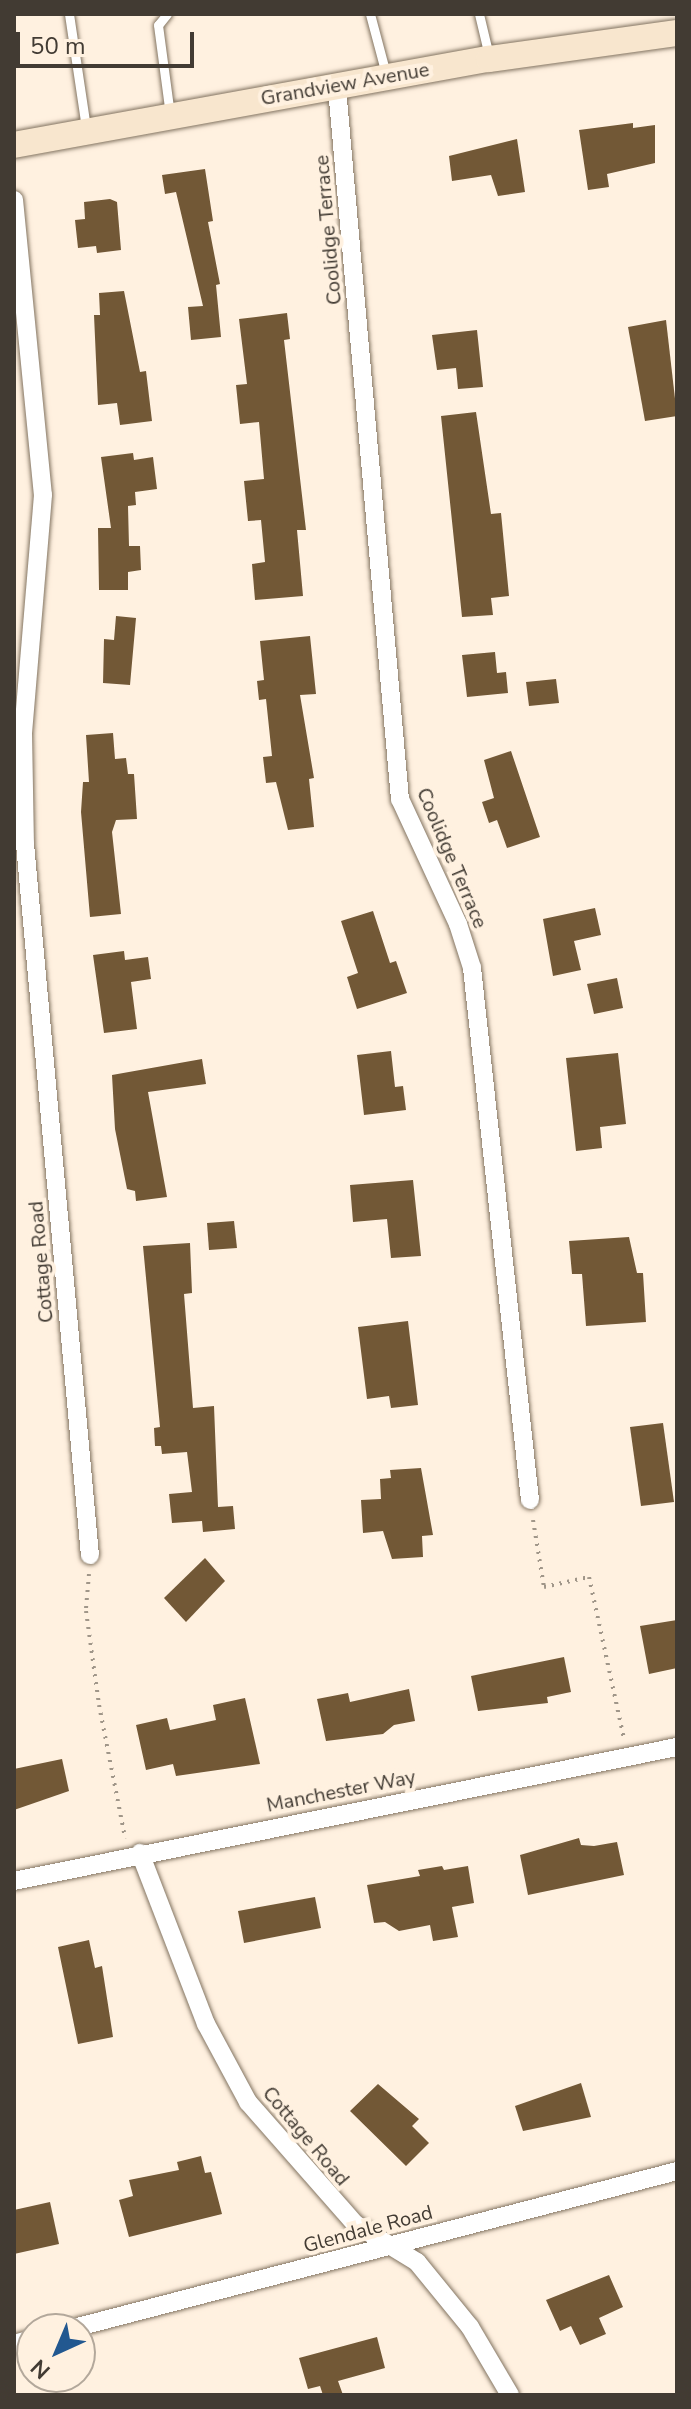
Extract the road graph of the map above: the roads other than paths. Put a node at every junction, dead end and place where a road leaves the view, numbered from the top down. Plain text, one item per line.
1 (69, 14) edge
2 (167, 14) edge
3 (370, 14) edge
4 (479, 14) edge
5 (677, 33) edge
6 (489, 59) junction
7 (387, 77) junction
8 (337, 88) junction
9 (170, 115) junction
10 (86, 131) junction
11 (14, 145) edge
12 (14, 200) edge
13 (530, 1500) road end
14 (90, 1555) road end
15 (677, 1747) edge
16 (134, 1855) junction
17 (14, 1881) edge
18 (677, 2171) edge
19 (390, 2246) junction
20 (96, 2322) edge
21 (510, 2395) edge

1 - 10 lane
2 - 9 lane
3 - 7 lane
4 - 6 lane
5 - 6 street, Grandview Avenue
6 - 7 street, Grandview Avenue
7 - 8 street, Grandview Avenue
8 - 9 street, Grandview Avenue
8 - 13 street, Coolidge Terrace
9 - 10 street, Grandview Avenue
10 - 11 street, Grandview Avenue
12 - 14 street, Cottage Road
15 - 16 street, Manchester Way
16 - 17 street, Manchester Way
16 - 19 street, Cottage Road
18 - 19 street, Glendale Road
19 - 20 street, Glendale Road
19 - 21 street, Cottage Road

